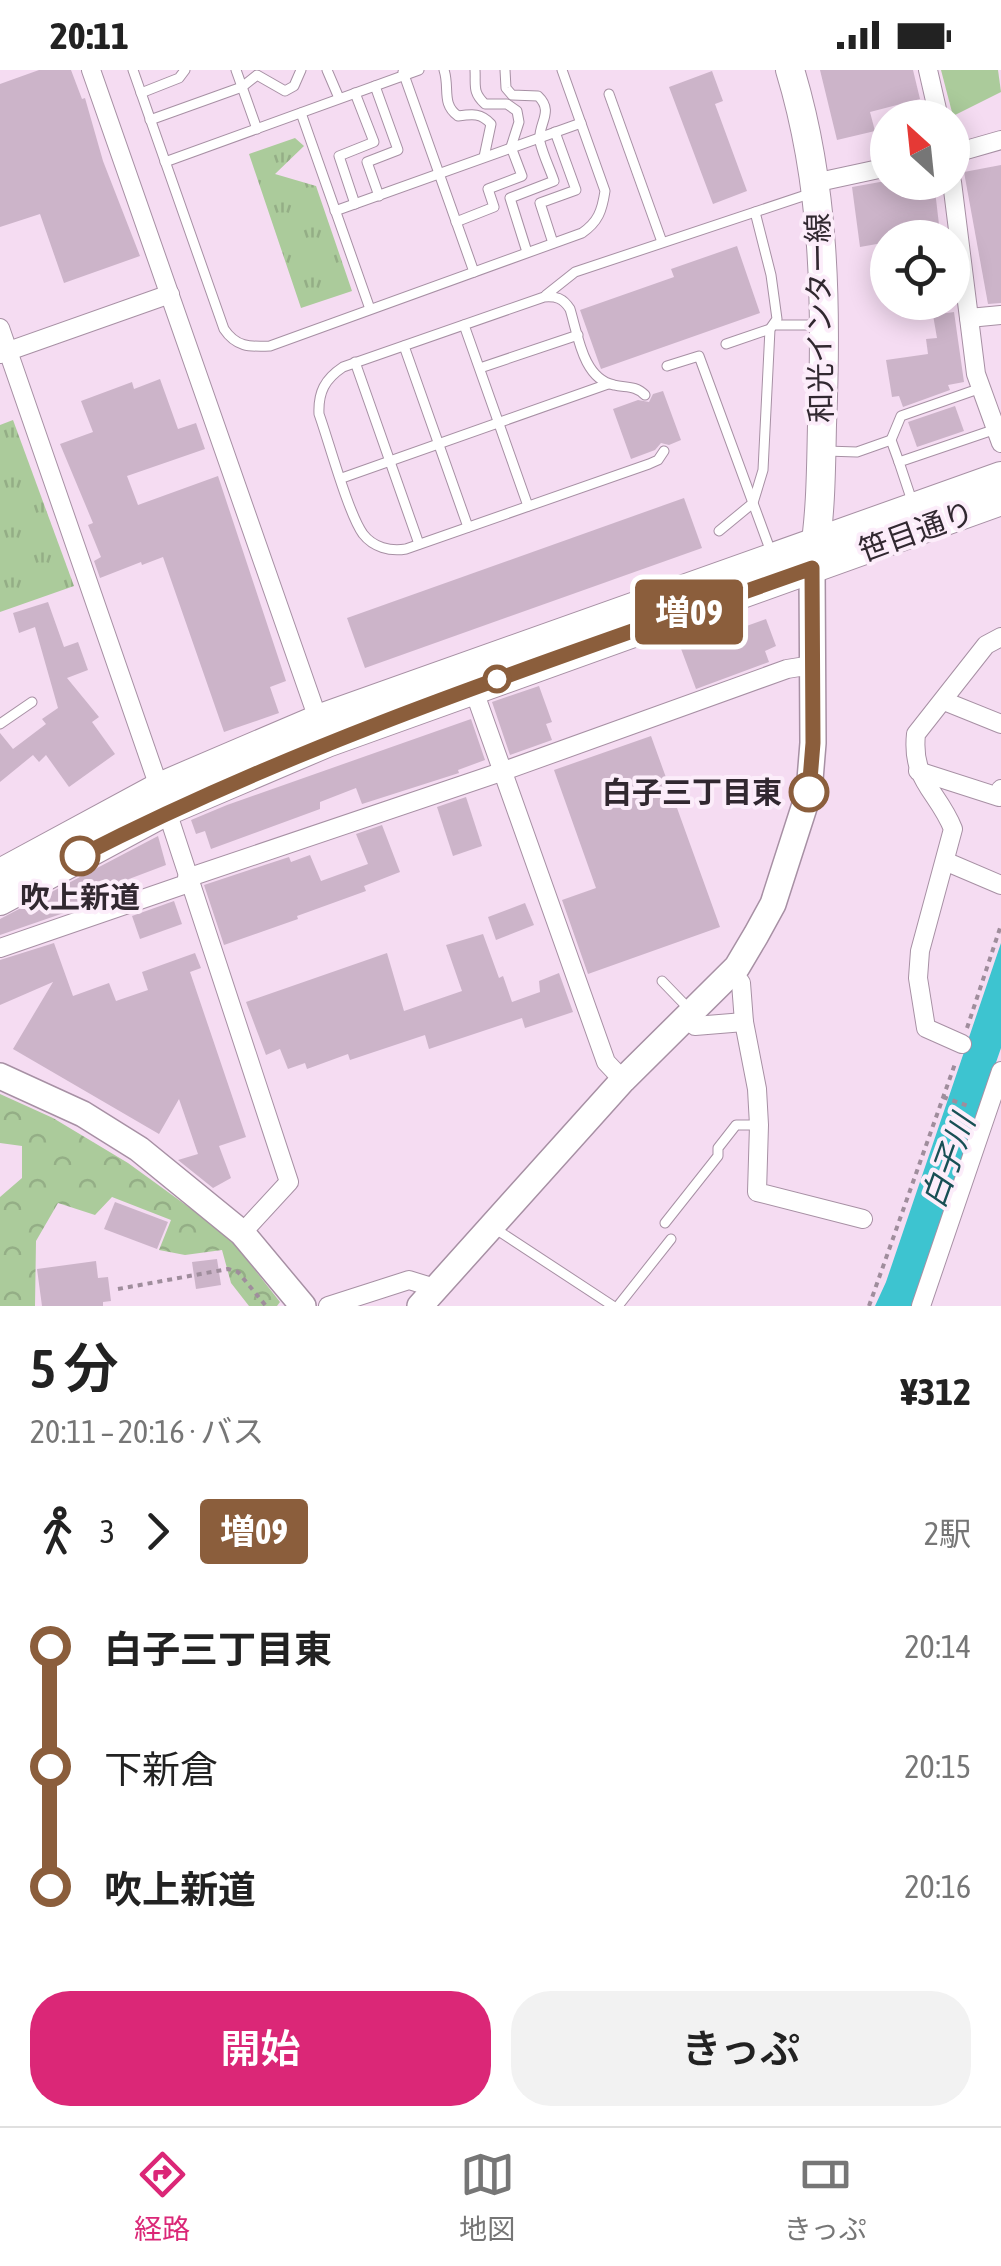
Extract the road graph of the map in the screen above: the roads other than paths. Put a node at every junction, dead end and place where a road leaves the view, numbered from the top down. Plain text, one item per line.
1 (91, 70) edge
2 (133, 70) edge
3 (185, 70) edge
4 (236, 70) edge
5 (301, 70) edge
6 (328, 70) edge
7 (419, 70) edge
8 (444, 70) edge
9 (476, 70) edge
10 (505, 70) edge
11 (562, 70) edge
12 (790, 70) edge
13 (928, 70) edge
14 (403, 73) edge
15 (375, 86) junction
16 (242, 87) junction
17 (141, 93) junction
18 (356, 93) junction
19 (609, 94) dead end
20 (340, 98) junction
21 (936, 100) edge
22 (301, 112) junction
23 (150, 120) junction
24 (581, 122) junction
25 (257, 129) junction
26 (556, 132) junction
27 (539, 138) junction
28 (1001, 140) edge
29 (511, 148) junction
30 (970, 149) edge
31 (484, 157) junction
32 (165, 162) junction
33 (870, 173) edge
34 (439, 174) junction
35 (814, 187) junction
36 (379, 196) junction
37 (355, 204) junction
38 (335, 211) junction
39 (755, 212) junction
40 (456, 222) junction
41 (662, 242) junction
42 (553, 243) junction
43 (528, 252) junction
44 (474, 272) junction
45 (170, 294) junction
46 (544, 297) junction
47 (370, 310) junction
48 (1001, 315) edge
49 (970, 318) joint
50 (464, 324) junction
51 (825, 325) junction
52 (772, 327) junction
53 (0, 328) edge
54 (578, 335) junction
55 (726, 344) dead end
56 (404, 346) junction
57 (4, 353) edge
58 (355, 362) junction
59 (667, 366) dead end
60 (480, 368) junction
61 (608, 384) junction
62 (982, 388) junction
63 (645, 395) dead end
64 (499, 422) junction
65 (998, 436) edge
66 (891, 440) junction
67 (438, 444) junction
68 (664, 451) dead end
69 (822, 451) junction
70 (390, 461) junction
71 (899, 462) junction
72 (1001, 476) edge
73 (342, 478) junction
74 (1001, 501) edge
75 (753, 503) junction
76 (528, 506) junction
77 (914, 506) junction
78 (468, 527) junction
79 (719, 531) dead end
80 (816, 540) junction
81 (419, 544) junction
82 (772, 556) junction
83 (812, 568) junction
84 (1001, 637) edge
85 (812, 665) junction
86 (474, 688) junction
87 (944, 701) junction
88 (32, 702) dead end
89 (318, 719) junction
90 (0, 724) edge
91 (1001, 724) edge
92 (918, 771) junction
93 (502, 772) junction
94 (1001, 789) edge
95 (162, 800) junction
96 (946, 862) junction
97 (0, 873) edge
98 (188, 880) junction
99 (1001, 886) edge
100 (0, 901) edge
101 (0, 948) edge
102 (732, 972) junction
103 (662, 980) dead end
104 (689, 1015) junction
105 (744, 1022) junction
106 (962, 1044) road end
107 (1001, 1071) edge
108 (0, 1076) edge
109 (623, 1080) junction
110 (994, 1115) edge
111 (759, 1125) junction
112 (862, 1220) dead end
113 (664, 1223) dead end
114 (492, 1226) junction
115 (242, 1232) junction
116 (671, 1239) dead end
117 (427, 1297) edge
118 (303, 1306) edge
119 (328, 1306) edge
120 (616, 1306) edge
121 (921, 1306) edge

1 - 45 street
2 - 17 lane
3 - 17 lane
4 - 16 lane
5 - 16 lane
6 - 20 lane
7 - 14 lane
8 - 31 lane
9 - 29 lane
10 - 27 lane
11 - 24 lane
12 - 35 main road, 和光インター線
13 - 21 street
14 - 15 lane
14 - 34 lane
15 - 18 lane
15 - 36 lane
16 - 23 lane
16 - 25 lane
17 - 23 lane
18 - 20 lane
18 - 37 lane
19 - 41 lane
20 - 22 lane
22 - 25 lane
22 - 38 lane
23 - 32 lane
24 - 26 lane
24 - 42 lane
25 - 32 lane
26 - 27 lane
26 - 42 lane
27 - 29 lane
27 - 43 lane
28 - 30 street
29 - 31 lane
29 - 40 lane
31 - 34 lane
32 - 47 lane
33 - 35 street
34 - 36 lane
34 - 40 lane
35 - 39 lane
35 - 51 main road, 和光インター線
36 - 37 lane
37 - 38 lane
38 - 47 lane
39 - 41 lane
39 - 52 lane
40 - 44 lane
41 - 46 lane
42 - 43 lane
43 - 44 lane
44 - 47 lane
45 - 57 street
45 - 89 street
46 - 50 lane
46 - 54 lane
48 - 49 street
49 - 62 street
50 - 56 lane
50 - 60 lane
51 - 52 lane
51 - 69 main road, 和光インター線
52 - 55 lane
52 - 75 lane
53 - 57 street
54 - 60 lane
54 - 61 lane
56 - 58 lane
56 - 67 lane
57 - 95 street
58 - 70 lane
58 - 73 lane
59 - 75 lane
60 - 64 lane
61 - 63 lane
61 - 64 lane
62 - 65 street
62 - 66 lane
64 - 67 lane
64 - 76 lane
65 - 71 lane
66 - 69 lane
66 - 71 lane
67 - 70 lane
67 - 78 lane
68 - 76 lane
69 - 80 main road, 和光インター線
70 - 73 lane
70 - 81 lane
71 - 77 lane
72 - 77 main road, 笹目通り
73 - 81 lane
74 - 83 main road, 笹目通り
75 - 79 lane
75 - 82 lane
76 - 78 lane
77 - 80 main road, 笹目通り
78 - 81 lane
80 - 82 main road, 笹目通り
80 - 83 main road, 和光インター線
82 - 89 main road, 笹目通り
83 - 85 street
83 - 86 main road, 笹目通り
84 - 87 street
85 - 93 street
85 - 102 street
86 - 93 street
86 - 95 main road, 笹目通り
87 - 91 street
87 - 92 street
88 - 90 lane
89 - 95 main road, 笹目通り
92 - 94 street
92 - 96 street
93 - 98 street
93 - 109 street
95 - 97 main road, 笹目通り
95 - 98 street
95 - 100 main road, 笹目通り
96 - 99 street
96 - 106 street
98 - 101 street
98 - 115 street
102 - 104 street
102 - 105 street
103 - 104 lane
104 - 105 street
104 - 109 street
105 - 111 street
107 - 110 street
108 - 115 street
109 - 114 street
110 - 121 street
111 - 112 street
111 - 113 lane
114 - 117 street
114 - 120 lane
115 - 118 street
116 - 120 lane
117 - 119 street

